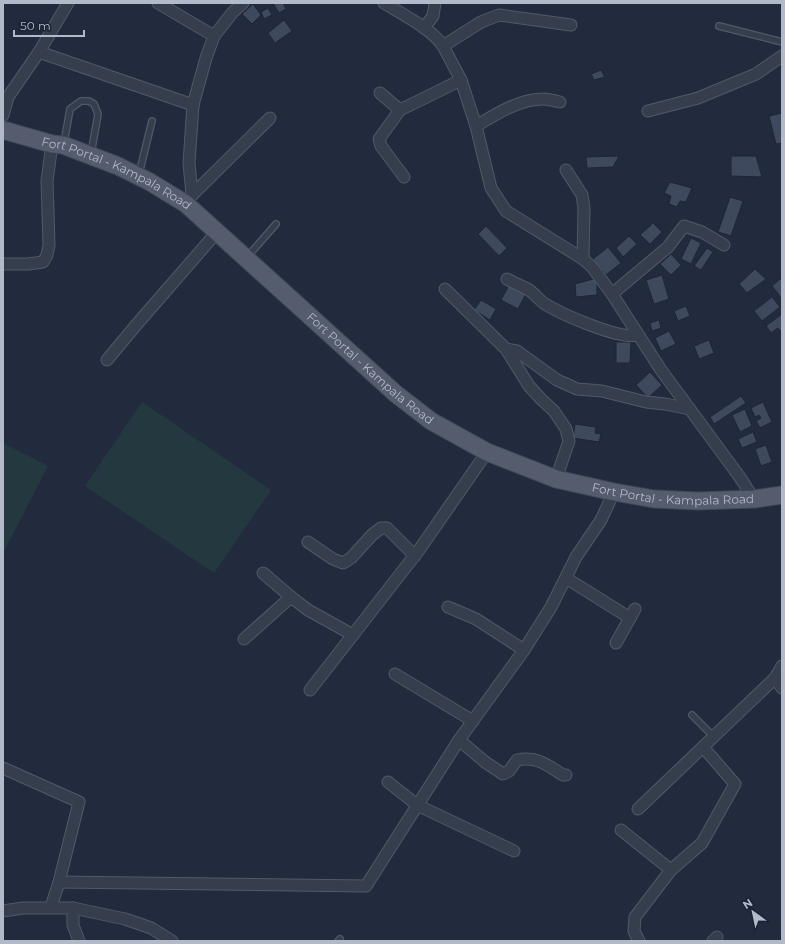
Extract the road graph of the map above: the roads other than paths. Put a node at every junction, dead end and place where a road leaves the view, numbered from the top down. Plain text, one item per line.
1 (68, 3) edge
2 (160, 3) edge
3 (243, 3) edge
4 (384, 3) edge
5 (435, 3) edge
6 (571, 25) dead end
7 (719, 26) dead end
8 (424, 28) junction
9 (214, 36) junction
10 (782, 42) edge
11 (443, 46) junction
12 (40, 52) junction
13 (782, 56) edge
14 (461, 80) junction
15 (380, 93) dead end
16 (560, 102) dead end
17 (193, 105) junction
18 (400, 110) junction
19 (648, 111) dead end
20 (3, 115) edge
21 (270, 118) dead end
22 (152, 121) dead end
23 (476, 126) junction
24 (3, 130) edge
25 (58, 144) junction
26 (91, 156) junction
27 (566, 170) dead end
28 (138, 176) junction
29 (404, 177) dead end
30 (189, 199) junction
31 (276, 224) dead end
32 (217, 232) junction
33 (724, 245) dead end
34 (246, 258) junction
35 (583, 259) junction
36 (3, 264) edge
37 (507, 279) dead end
38 (445, 289) dead end
39 (612, 294) junction
40 (637, 335) junction
41 (506, 349) junction
42 (107, 360) dead end
43 (690, 409) junction
44 (487, 452) junction
45 (556, 479) junction
46 (614, 492) junction
47 (782, 495) edge
48 (754, 499) junction
49 (308, 542) dead end
50 (415, 556) junction
51 (263, 573) dead end
52 (566, 578) junction
53 (291, 597) junction
54 (448, 607) dead end
55 (353, 635) junction
56 (244, 638) dead end
57 (616, 643) dead end
58 (524, 650) junction
59 (782, 666) edge
60 (395, 674) dead end
61 (775, 678) junction
62 (782, 688) edge
63 (310, 690) dead end
64 (692, 715) dead end
65 (473, 721) junction
66 (713, 736) junction
67 (459, 740) junction
68 (703, 747) junction
69 (3, 768) edge
70 (566, 775) dead end
71 (388, 782) dead end
72 (417, 805) junction
73 (638, 809) dead end
74 (621, 830) dead end
75 (514, 851) dead end
76 (671, 870) junction
77 (59, 882) junction
78 (51, 907) junction
79 (73, 908) junction
80 (3, 912) edge
81 (79, 941) edge
82 (172, 941) edge
83 (639, 941) edge

1 - 12 street
2 - 9 street
3 - 9 street
4 - 8 street
5 - 8 street
6 - 11 street
7 - 10 lane
8 - 11 street
9 - 17 street
11 - 14 street
12 - 17 street
12 - 20 street
13 - 19 street
14 - 18 street
14 - 23 street
15 - 18 street
16 - 23 street
17 - 30 street
18 - 29 street
21 - 30 street
22 - 28 lane
23 - 35 street
24 - 25 main road, Fort Portal - Kampala Road
25 - 26 main road, Fort Portal - Kampala Road
25 - 26 lane
25 - 36 street
26 - 28 main road, Fort Portal - Kampala Road
27 - 35 street
28 - 30 main road, Fort Portal - Kampala Road
30 - 32 main road, Fort Portal - Kampala Road
31 - 34 lane
32 - 34 main road, Fort Portal - Kampala Road
32 - 42 street
33 - 39 street
34 - 44 main road, Fort Portal - Kampala Road
35 - 39 street
37 - 40 street
38 - 41 street
39 - 40 street
40 - 43 street
41 - 43 street
41 - 45 street
43 - 48 street
44 - 45 main road, Fort Portal - Kampala Road
44 - 50 street
45 - 46 main road, Fort Portal - Kampala Road
46 - 48 main road, Fort Portal - Kampala Road
46 - 52 street
47 - 48 main road, Fort Portal - Kampala Road
49 - 50 street
50 - 55 street
51 - 53 street
52 - 57 street
52 - 58 street
53 - 55 street
53 - 56 street
54 - 58 street
55 - 63 street
58 - 65 street
59 - 61 street
60 - 65 street
61 - 62 street
61 - 66 street
64 - 66 lane
65 - 67 street
66 - 68 street
67 - 70 street
67 - 72 street
68 - 73 street
68 - 76 street
69 - 77 street
71 - 72 street
72 - 75 street
72 - 77 street
74 - 76 street
76 - 83 street
77 - 78 street
78 - 79 street
78 - 80 street
79 - 81 street
79 - 82 street

